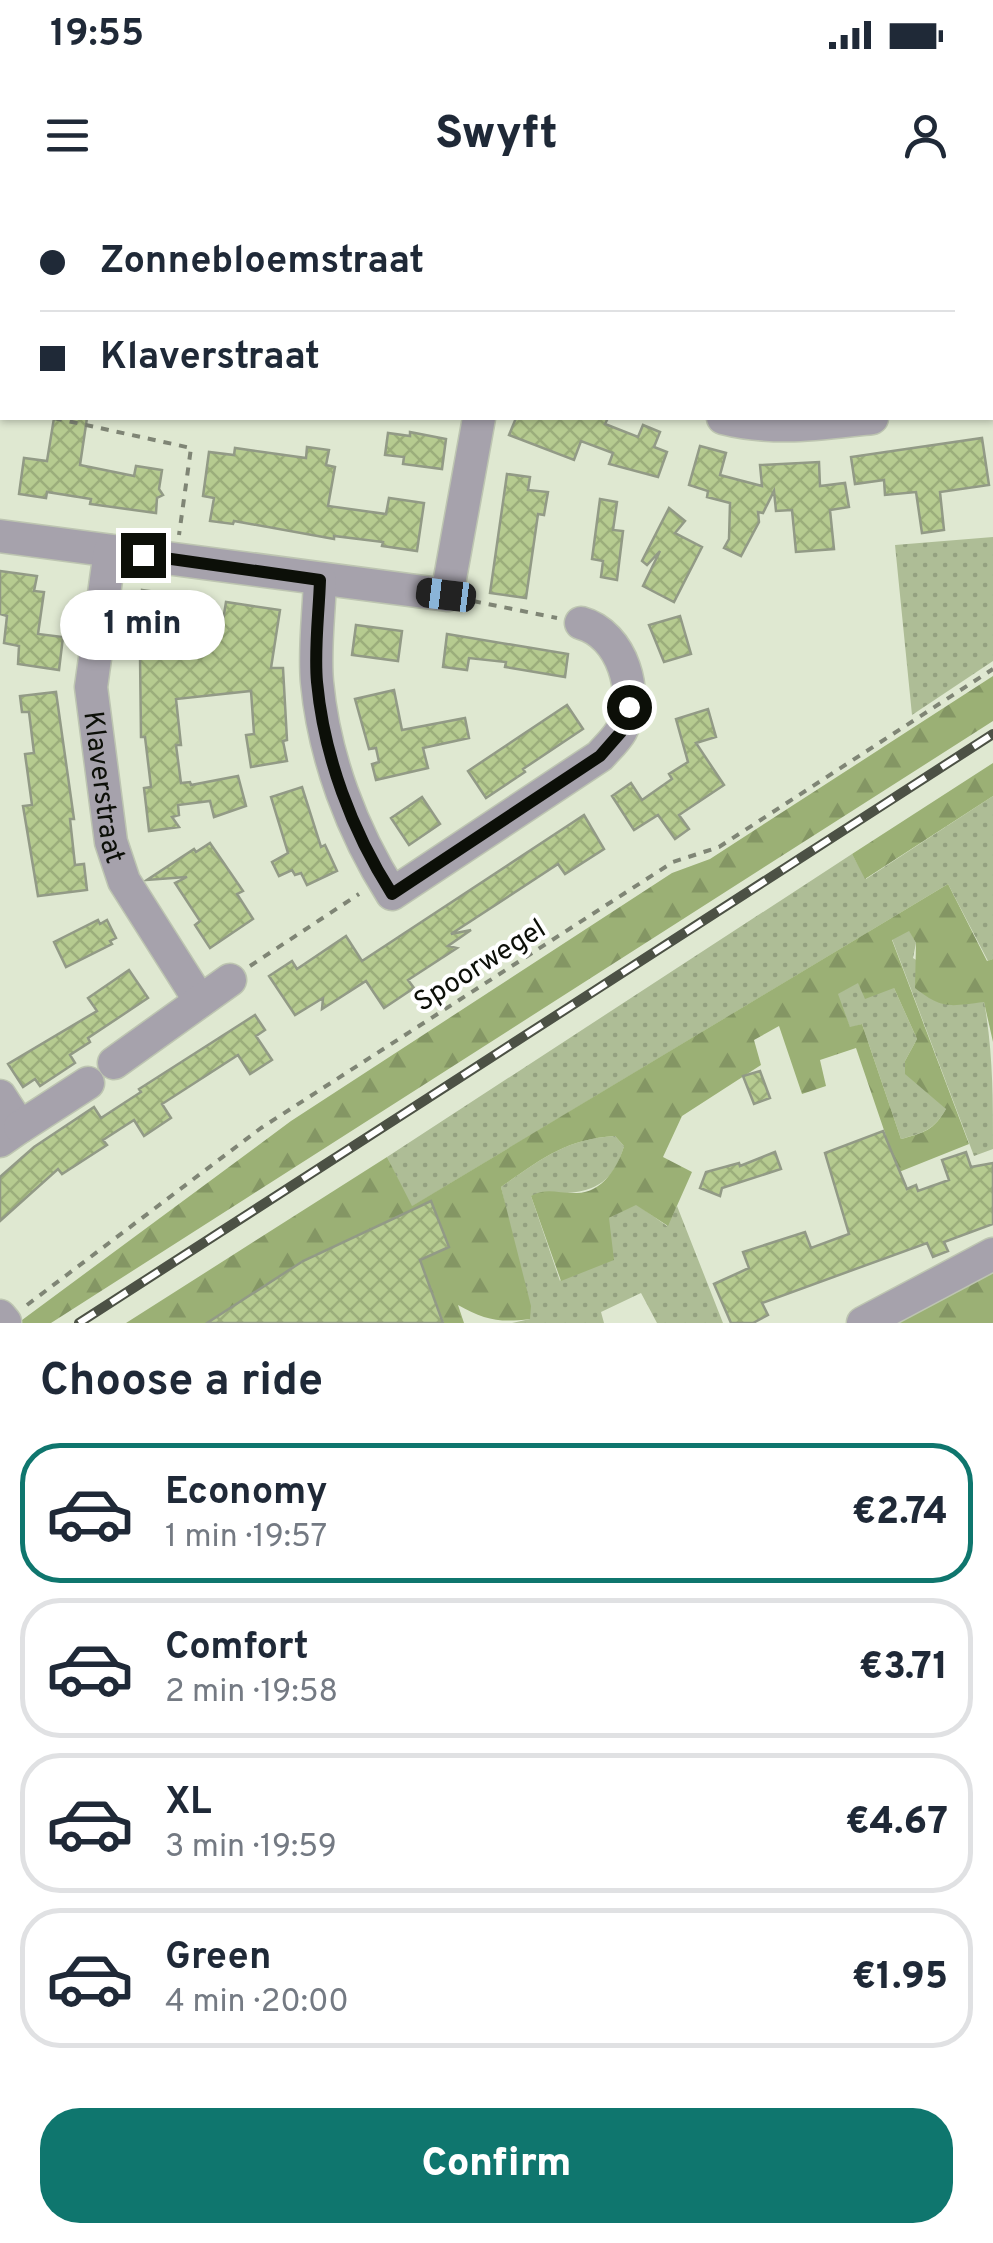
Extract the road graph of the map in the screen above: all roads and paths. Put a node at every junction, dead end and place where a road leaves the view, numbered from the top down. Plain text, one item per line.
1 (63, 420) edge
2 (479, 420) edge
3 (740, 420) edge
4 (852, 420) edge
5 (0, 536) edge
6 (110, 550) junction
7 (176, 560) junction
8 (320, 580) junction
9 (446, 595) junction
10 (581, 623) joint
11 (993, 669) edge
12 (382, 878) junction
13 (230, 980) joint
14 (200, 1001) junction
15 (0, 1096) edge
16 (10, 1134) edge
17 (993, 1254) edge
18 (0, 1316) edge
19 (5, 1322) edge
20 (863, 1323) edge

1 - 7 path
2 - 9 street
3 - 4 street
5 - 6 street
6 - 7 street
6 - 14 street, Klaverstraat
7 - 8 street
8 - 9 street
8 - 12 street
9 - 10 path
10 - 12 street
11 - 19 path, Spoorwegel
12 - 13 path
13 - 14 street
14 - 16 street
15 - 16 street
17 - 20 street
18 - 19 street

